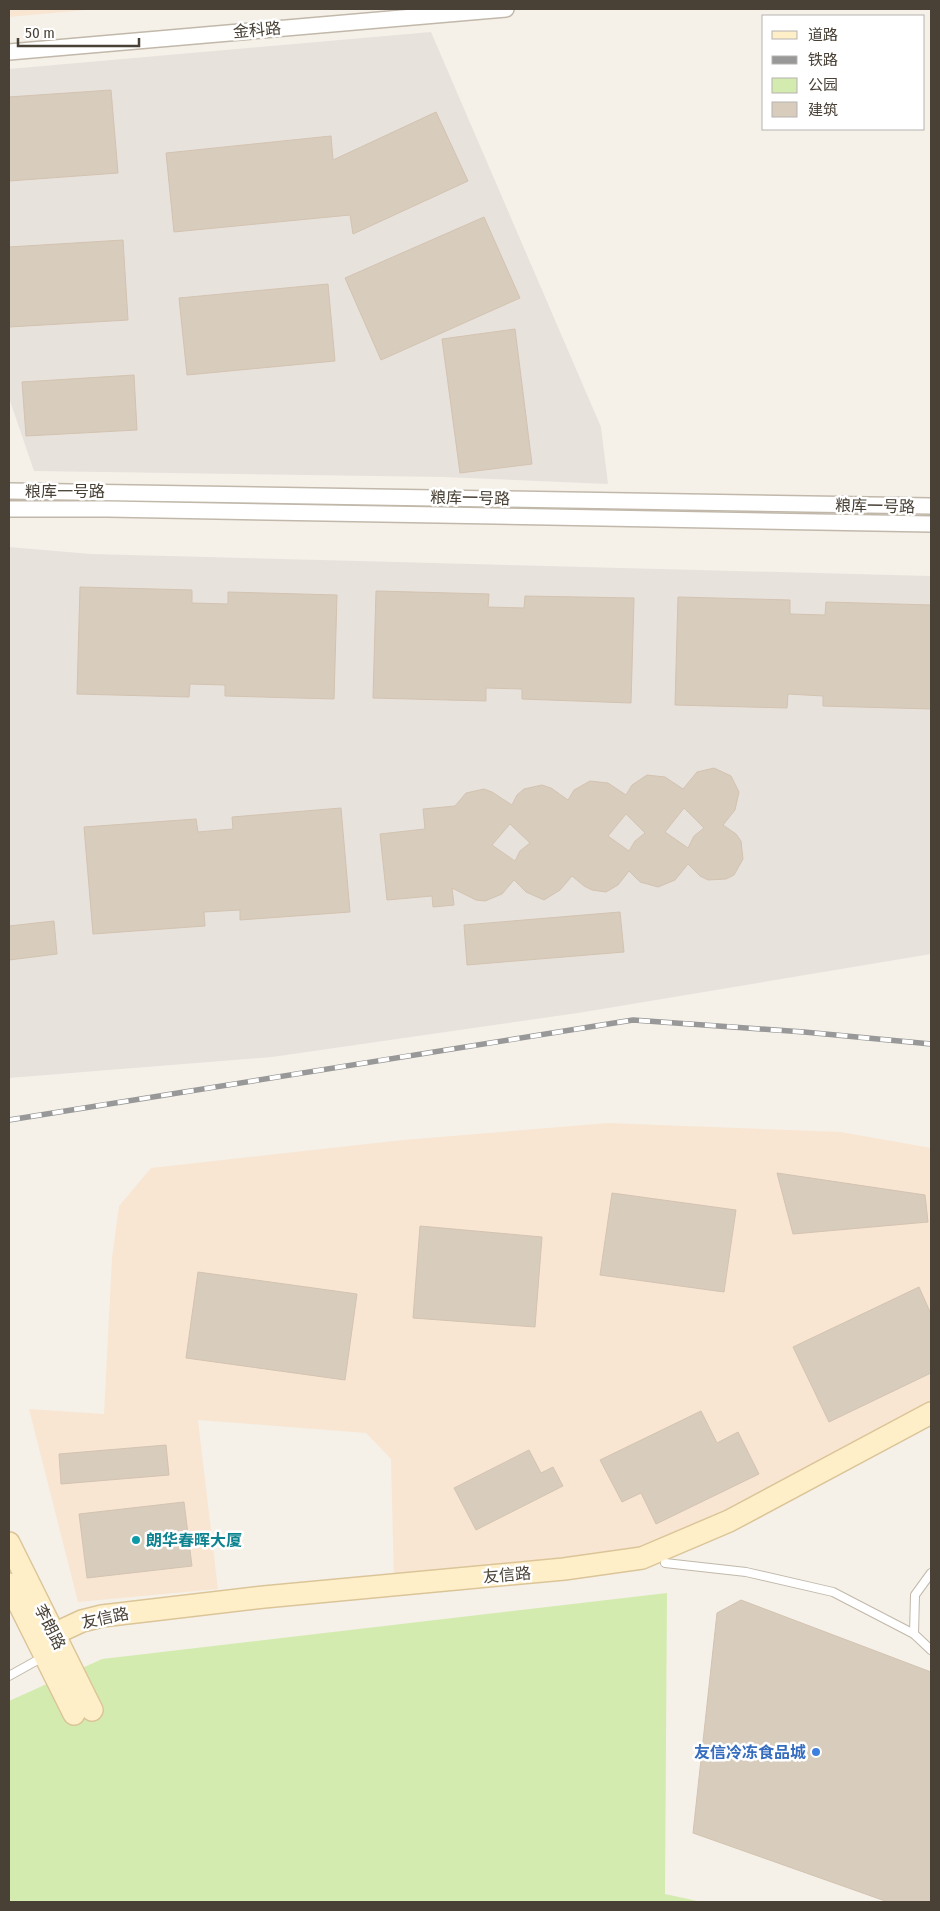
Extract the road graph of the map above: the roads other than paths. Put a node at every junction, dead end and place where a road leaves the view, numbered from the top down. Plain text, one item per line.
1 (506, 9) edge
2 (9, 52) edge
3 (9, 490) edge
4 (931, 506) edge
5 (9, 509) edge
6 (931, 524) edge
7 (931, 1413) edge
8 (931, 1428) edge
9 (9, 1543) edge
10 (665, 1563) junction
11 (931, 1573) edge
12 (9, 1584) edge
13 (914, 1634) junction
14 (53, 1646) junction
15 (931, 1650) edge
16 (9, 1676) edge
17 (83, 1712) dead end

1 - 2 street, 金科路
3 - 4 street, 粮库一号路
5 - 6 street, 粮库一号路
7 - 14 street, 友信路
8 - 10 street, 友信路
9 - 14 street, 李朗路
10 - 13 lane
10 - 14 street, 友信路
11 - 13 lane
12 - 14 street, 李朗路
13 - 15 lane
14 - 16 lane
14 - 17 street, 李朗路

